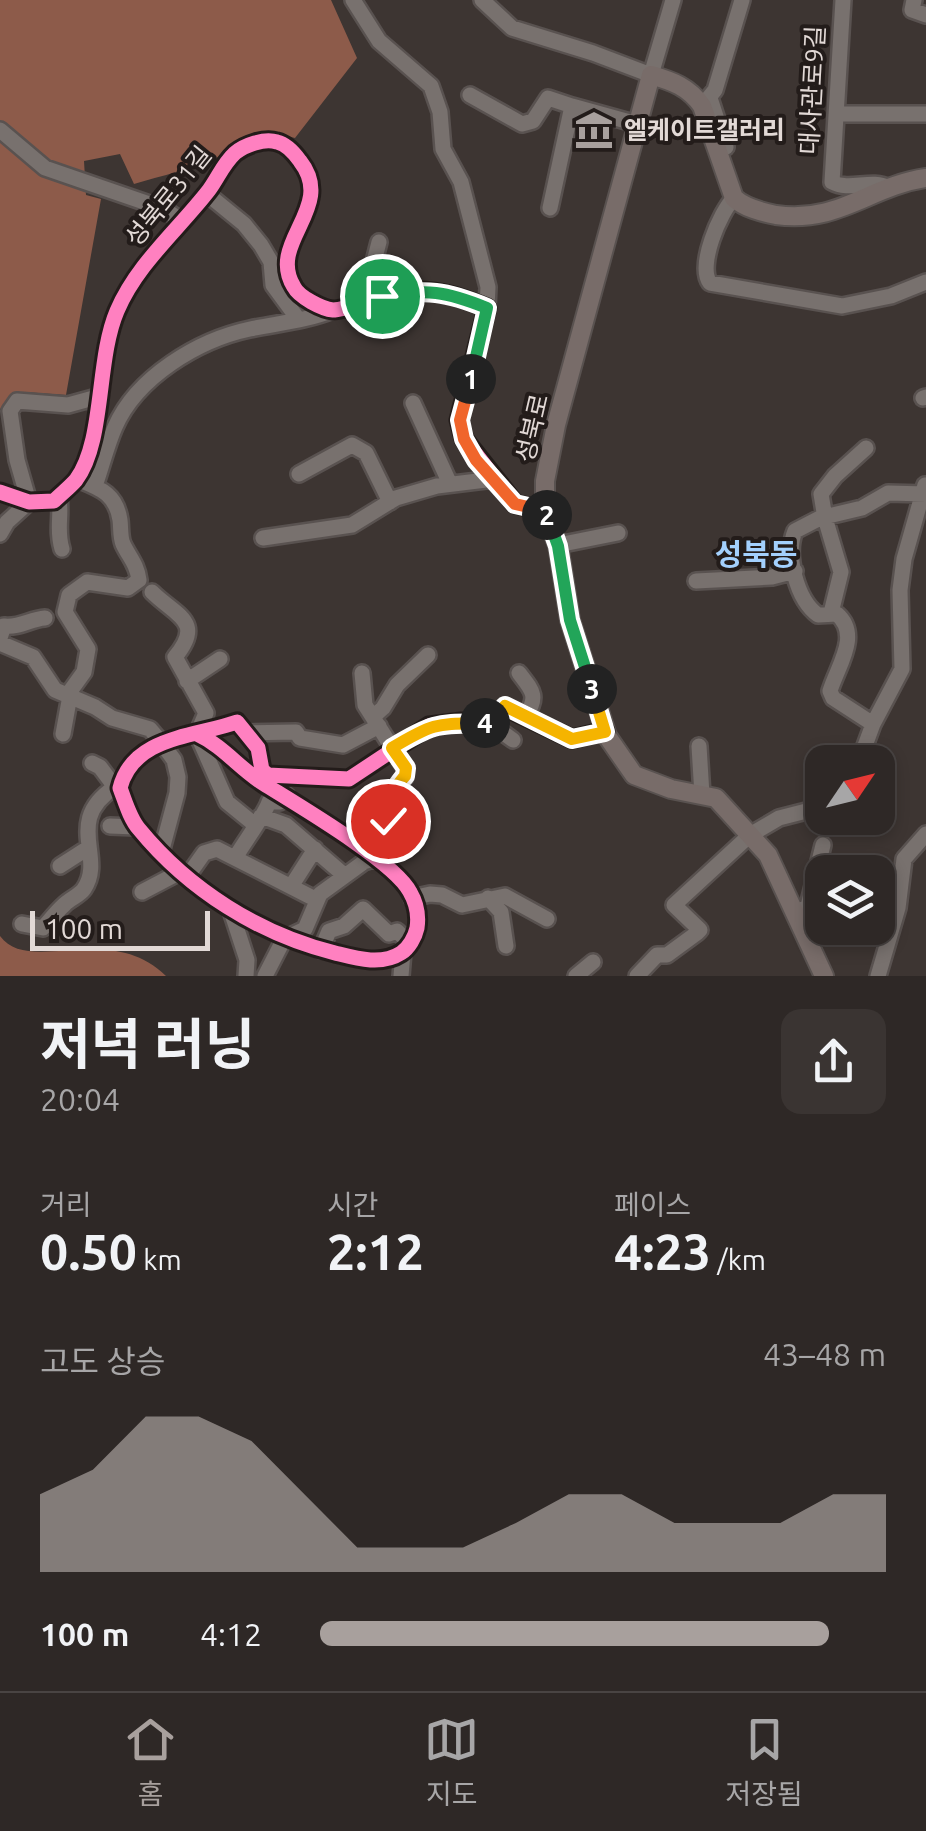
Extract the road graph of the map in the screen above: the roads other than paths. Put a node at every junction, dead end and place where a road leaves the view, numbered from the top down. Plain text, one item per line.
1 (353, 0) edge
2 (482, 0) edge
3 (673, 0) edge
4 (742, 0) edge
5 (842, 0) edge
6 (914, 0) edge
7 (926, 16) edge
8 (650, 75) junction
9 (470, 95) dead end
10 (706, 102) junction
11 (572, 106) junction
12 (836, 114) junction
13 (926, 114) edge
14 (637, 124) junction
15 (0, 130) edge
16 (726, 147) dead end
17 (926, 178) edge
18 (890, 188) junction
19 (206, 193) junction
20 (734, 198) junction
21 (550, 208) dead end
22 (182, 221) junction
23 (379, 242) dead end
24 (926, 282) edge
25 (364, 301) junction
26 (487, 308) junction
27 (332, 310) junction
28 (298, 319) junction
29 (98, 397) junction
30 (412, 403) dead end
31 (866, 448) dead end
32 (298, 474) dead end
33 (77, 479) junction
34 (494, 480) junction
35 (450, 484) junction
36 (95, 486) junction
37 (925, 490) edge
38 (0, 492) edge
39 (59, 497) junction
40 (29, 502) junction
41 (390, 502) junction
42 (546, 511) junction
43 (825, 518) junction
44 (618, 533) dead end
45 (0, 534) edge
46 (263, 538) dead end
47 (558, 546) junction
48 (62, 549) dead end
49 (795, 571) junction
50 (696, 582) dead end
51 (152, 592) dead end
52 (831, 614) junction
53 (45, 618) dead end
54 (0, 641) edge
55 (428, 655) dead end
56 (220, 659) dead end
57 (519, 672) dead end
58 (362, 673) dead end
59 (187, 682) junction
60 (70, 696) junction
61 (526, 715) junction
62 (377, 721) junction
63 (488, 722) junction
64 (873, 724) junction
65 (246, 732) junction
66 (605, 732) junction
67 (63, 734) dead end
68 (197, 734) junction
69 (513, 740) dead end
70 (162, 742) junction
71 (865, 745) edge
72 (699, 746) dead end
73 (392, 748) junction
74 (92, 764) dead end
75 (118, 788) junction
76 (702, 795) junction
77 (287, 796) junction
78 (805, 811) edge
79 (257, 820) junction
80 (110, 826) dead end
81 (136, 827) junction
82 (926, 834) edge
83 (750, 835) junction
84 (823, 845) dead end
85 (88, 848) junction
86 (314, 849) junction
87 (161, 853) junction
88 (235, 858) junction
89 (375, 858) junction
90 (60, 866) dead end
91 (184, 875) junction
92 (344, 875) junction
93 (292, 885) junction
94 (142, 892) dead end
95 (412, 898) junction
96 (488, 898) junction
97 (317, 900) junction
98 (232, 911) junction
99 (797, 913) junction
100 (546, 919) dead end
101 (22, 924) dead end
102 (284, 939) junction
103 (506, 946) dead end
104 (406, 948) junction
105 (322, 950) junction
106 (593, 962) dead end
107 (267, 975) edge
108 (246, 976) edge
109 (401, 976) edge
110 (576, 976) edge
111 (637, 976) edge
112 (824, 976) edge
113 (878, 976) edge

1 - 26 street
2 - 8 street
3 - 8 street
4 - 10 street
5 - 12 street, 대사관로9길
6 - 7 street
8 - 10 main road
8 - 14 main road, 성북로
9 - 11 street
10 - 16 street
10 - 20 main road
11 - 14 street
11 - 21 street
12 - 13 street
12 - 18 street, 대사관로9길
14 - 42 main road, 성북로
15 - 22 street, 성북로31길
17 - 18 main road
18 - 20 main road
19 - 22 street, 성북로31길
19 - 27 street, 성북로31길
19 - 28 street, 성북로31길
20 - 24 street
22 - 29 street, 성북로31길
23 - 25 street
25 - 26 street
25 - 27 street
26 - 34 street
27 - 28 street
28 - 36 street
29 - 33 street, 성북로31길
29 - 40 street
30 - 35 street
31 - 43 street
32 - 41 street
33 - 36 street
33 - 39 street, 성북로31길
34 - 35 street
34 - 42 street
35 - 41 street
36 - 60 street
37 - 43 street
37 - 64 street
38 - 40 street
39 - 40 street
39 - 48 street
40 - 45 street
41 - 46 street
42 - 47 main road, 성북로
43 - 49 street
43 - 52 street
44 - 47 street
47 - 66 main road, 성북로
49 - 50 street
49 - 52 street
51 - 59 street
52 - 64 street
53 - 54 street
54 - 60 street
55 - 62 street
56 - 59 street
57 - 61 street
58 - 62 street
59 - 68 street
60 - 67 street
60 - 70 street
61 - 63 street
61 - 66 street
62 - 65 street
62 - 73 street
63 - 69 street
63 - 73 street
64 - 71 street
65 - 68 street
65 - 73 street
66 - 76 main road, 성북로
68 - 70 street
68 - 77 street
68 - 79 street
70 - 75 street
70 - 87 street
72 - 76 street
73 - 89 street
74 - 75 street
75 - 81 street
75 - 85 street
76 - 83 main road, 성북로
77 - 79 street
77 - 89 street
78 - 83 street
79 - 86 street
79 - 88 street
80 - 81 street
81 - 87 street
82 - 113 street
83 - 99 main road, 성북로
83 - 111 street
84 - 99 street
85 - 90 street
85 - 101 street
86 - 92 street
86 - 93 street
87 - 91 street
88 - 91 street
88 - 93 street
89 - 92 street
89 - 95 street
91 - 94 street
91 - 98 street
92 - 97 street
93 - 97 street
95 - 96 street
95 - 104 street
96 - 100 street
96 - 103 street
97 - 102 street
98 - 102 street
98 - 108 street
99 - 112 main road, 성북로
102 - 105 street
102 - 107 street
104 - 105 street
104 - 105 street
104 - 109 street
106 - 110 street

